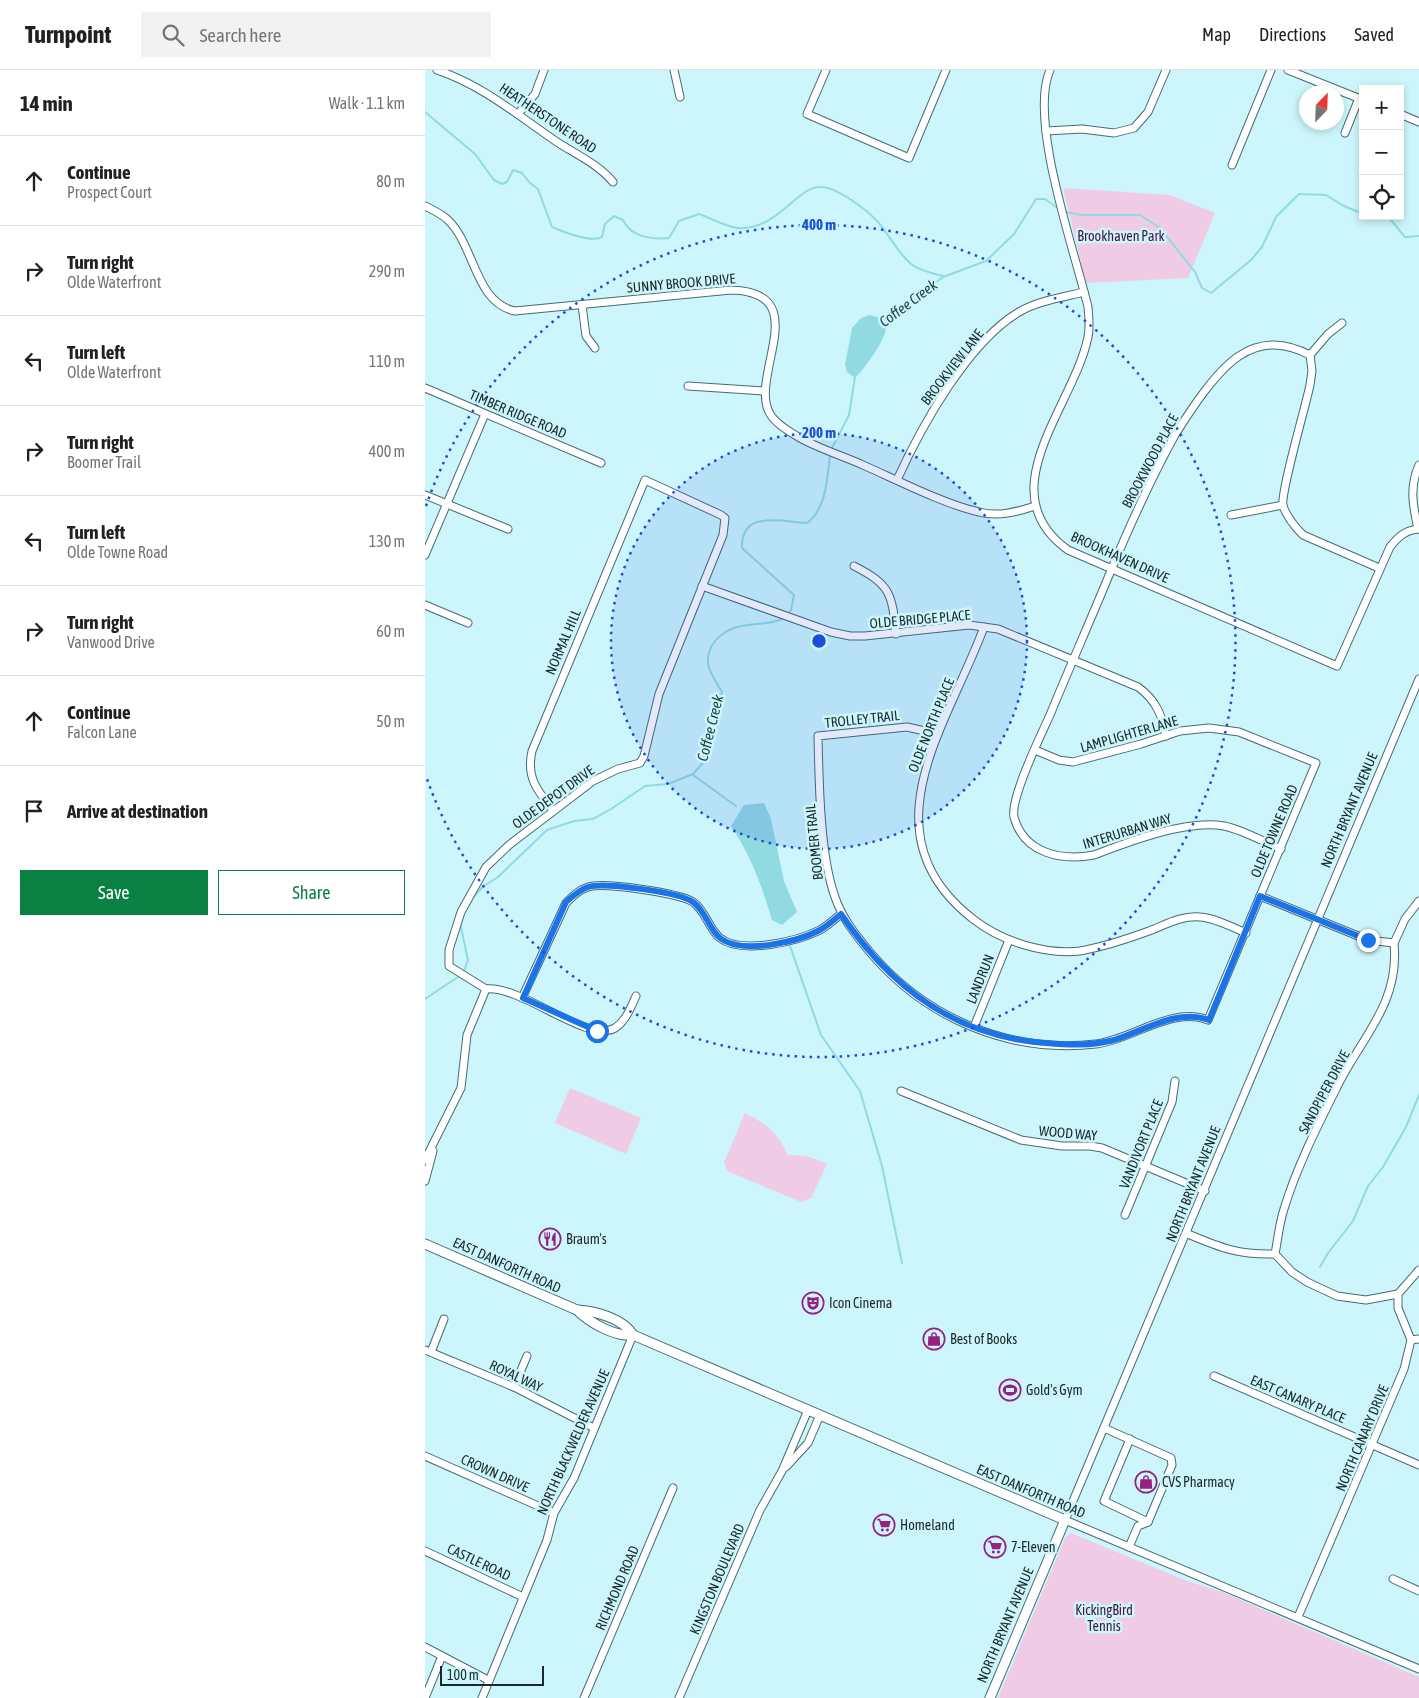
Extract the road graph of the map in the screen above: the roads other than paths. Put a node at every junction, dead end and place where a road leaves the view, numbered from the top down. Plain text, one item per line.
1 (437, 70) edge
2 (544, 70) edge
3 (674, 70) edge
4 (826, 70) edge
5 (946, 70) edge
6 (1050, 70) edge
7 (1166, 70) edge
8 (1271, 70) edge
9 (1288, 70) edge
10 (680, 97) dead end
11 (1359, 98) edge
12 (1359, 103) edge
13 (518, 114) junction
14 (1404, 116) edge
15 (1419, 122) edge
16 (1046, 131) junction
17 (1345, 133) dead end
18 (1232, 165) dead end
19 (613, 182) dead end
20 (425, 206) edge
21 (1085, 292) junction
22 (582, 305) junction
23 (1342, 323) dead end
24 (595, 348) dead end
25 (1310, 355) junction
26 (688, 386) dead end
27 (425, 388) edge
28 (765, 390) junction
29 (485, 414) junction
30 (601, 463) dead end
31 (1419, 465) edge
32 (645, 480) joint
33 (897, 480) junction
34 (425, 495) edge
35 (447, 504) junction
36 (1283, 505) junction
37 (1035, 506) junction
38 (1231, 515) dead end
39 (508, 529) dead end
40 (1418, 529) edge
41 (425, 555) edge
42 (854, 566) dead end
43 (1379, 568) junction
44 (1112, 569) junction
45 (702, 586) junction
46 (425, 605) edge
47 (467, 623) dead end
48 (984, 627) junction
49 (896, 634) junction
50 (1073, 659) junction
51 (1419, 679) edge
52 (938, 734) junction
53 (818, 736) joint
54 (1166, 736) junction
55 (1035, 750) junction
56 (1316, 763) joint
57 (554, 810) junction
58 (1281, 849) junction
59 (1260, 896) junction
60 (1419, 902) edge
61 (841, 914) junction
62 (1317, 918) junction
63 (1246, 933) junction
64 (1009, 940) junction
65 (1394, 944) junction
66 (487, 989) junction
67 (636, 996) dead end
68 (523, 998) junction
69 (1209, 1020) joint
70 (974, 1027) junction
71 (1175, 1081) dead end
72 (901, 1091) dead end
73 (435, 1144) junction
74 (425, 1160) edge
75 (1146, 1166) junction
76 (425, 1181) edge
77 (1205, 1191) junction
78 (1125, 1215) dead end
79 (1187, 1234) junction
80 (425, 1244) edge
81 (1275, 1254) junction
82 (1419, 1270) edge
83 (1398, 1294) junction
84 (444, 1319) dead end
85 (633, 1335) junction
86 (1419, 1339) edge
87 (1411, 1340) junction
88 (428, 1351) edge
89 (527, 1356) dead end
90 (1214, 1376) dead end
91 (514, 1387) junction
92 (808, 1410) junction
93 (820, 1415) junction
94 (594, 1428) junction
95 (1104, 1428) junction
96 (1130, 1439) junction
97 (1372, 1445) junction
98 (425, 1456) edge
99 (1419, 1465) edge
100 (782, 1471) junction
101 (673, 1488) dead end
102 (554, 1513) junction
103 (1065, 1520) junction
104 (1148, 1522) junction
105 (1129, 1547) junction
106 (425, 1551) edge
107 (1393, 1579) dead end
108 (1419, 1590) edge
109 (523, 1597) junction
110 (1298, 1617) junction
111 (425, 1648) edge
112 (442, 1656) junction
113 (1419, 1669) edge
114 (488, 1680) junction
115 (425, 1698) edge
116 (482, 1698) edge
117 (585, 1698) edge
118 (679, 1698) edge
119 (990, 1698) edge

1 - 13 street, HEATHERSTONE ROAD
2 - 13 street
3 - 10 street
4 - 5 street
6 - 16 street, BROOKHAVEN DRIVE
7 - 16 street
8 - 18 street
9 - 11 street
12 - 17 street
13 - 19 street, HEATHERSTONE ROAD
14 - 15 street
16 - 21 street, BROOKHAVEN DRIVE
20 - 22 street, SUNNY BROOK DRIVE
21 - 33 street, BROOKVIEW LANE
21 - 37 street, BROOKHAVEN DRIVE
22 - 24 street
22 - 28 street, SUNNY BROOK DRIVE
23 - 25 street
25 - 36 street
25 - 44 street, BROOKWOOD PLACE
26 - 28 street
27 - 29 street, TIMBER RIDGE ROAD
28 - 33 street, SUNNY BROOK DRIVE
29 - 30 street, TIMBER RIDGE ROAD
29 - 35 street
31 - 40 street
32 - 45 street, OLDE DEPOT DRIVE
32 - 57 street, NORMAL HILL
33 - 37 street, SUNNY BROOK DRIVE
34 - 35 street
35 - 39 street
35 - 41 street
36 - 38 street
36 - 43 street
37 - 44 street, BROOKHAVEN DRIVE
40 - 43 street, BROOKHAVEN DRIVE
42 - 49 street
43 - 44 street, BROOKHAVEN DRIVE
44 - 50 street, BROOKWOOD PLACE
45 - 49 street, OLDE BRIDGE PLACE
45 - 57 street, OLDE DEPOT DRIVE
46 - 47 street
48 - 49 street, OLDE BRIDGE PLACE
48 - 50 street, OLDE BRIDGE PLACE
48 - 52 street, OLDE NORTH PLACE
50 - 54 street, OLDE BRIDGE PLACE
50 - 55 street, INTERURBAN WAY
51 - 62 street, NORTH BRYANT AVENUE
52 - 53 street, TROLLEY TRAIL
52 - 64 street, OLDE NORTH PLACE
53 - 61 street, BOOMER TRAIL
54 - 55 street, LAMPLIGHTER LANE
54 - 56 street, LAMPLIGHTER LANE
55 - 58 street, INTERURBAN WAY
56 - 58 street, OLDE TOWNE ROAD
57 - 66 street, OLDE DEPOT DRIVE
58 - 59 street, OLDE TOWNE ROAD
59 - 62 street
59 - 63 street, OLDE TOWNE ROAD
60 - 65 street
61 - 68 street
61 - 70 street, BOOMER TRAIL
62 - 65 street
62 - 77 street, NORTH BRYANT AVENUE
63 - 64 street, OLDE NORTH PLACE
63 - 69 street, OLDE TOWNE ROAD
64 - 70 street, LANDRUN
65 - 81 street, SANDPIPER DRIVE
66 - 68 street
66 - 73 street
67 - 68 street
69 - 70 street, BOOMER TRAIL
71 - 75 street, VANDIVORT PLACE
72 - 75 street, WOOD WAY
73 - 74 street
73 - 76 street
75 - 77 street, WOOD WAY
75 - 78 street, VANDIVORT PLACE
77 - 79 street, NORTH BRYANT AVENUE
79 - 81 street
79 - 95 street, NORTH BRYANT AVENUE
80 - 85 main road, EAST DANFORTH ROAD
81 - 83 street
82 - 83 street
83 - 87 street
84 - 88 street
85 - 92 main road, EAST DANFORTH ROAD
85 - 94 street, NORTH BLACKWELDER AVENUE
86 - 87 street
87 - 97 street, NORTH CANARY DRIVE
88 - 91 street, ROYAL WAY
89 - 91 street
90 - 97 street, EAST CANARY PLACE
91 - 94 street, ROYAL WAY
92 - 93 main road, EAST DANFORTH ROAD
92 - 100 street, KINGSTON BOULEVARD
93 - 100 street, KINGSTON BOULEVARD
93 - 103 main road, EAST DANFORTH ROAD
94 - 102 street, NORTH BLACKWELDER AVENUE
95 - 96 street
95 - 103 street, NORTH BRYANT AVENUE
96 - 104 street
96 - 104 street
97 - 99 street, EAST CANARY PLACE
97 - 110 street, NORTH CANARY DRIVE
98 - 102 street, CROWN DRIVE
100 - 118 street, KINGSTON BOULEVARD
101 - 117 street, RICHMOND ROAD
102 - 109 street, NORTH BLACKWELDER AVENUE
103 - 105 street, EAST DANFORTH ROAD
103 - 119 main road, NORTH BRYANT AVENUE
104 - 105 street
105 - 110 street, EAST DANFORTH ROAD
106 - 109 street, CASTLE ROAD
107 - 108 street
109 - 114 street, NORTH BLACKWELDER AVENUE
110 - 113 street, EAST DANFORTH ROAD
111 - 112 street
112 - 114 street
112 - 115 street
114 - 116 street, NORTH BLACKWELDER AVENUE

